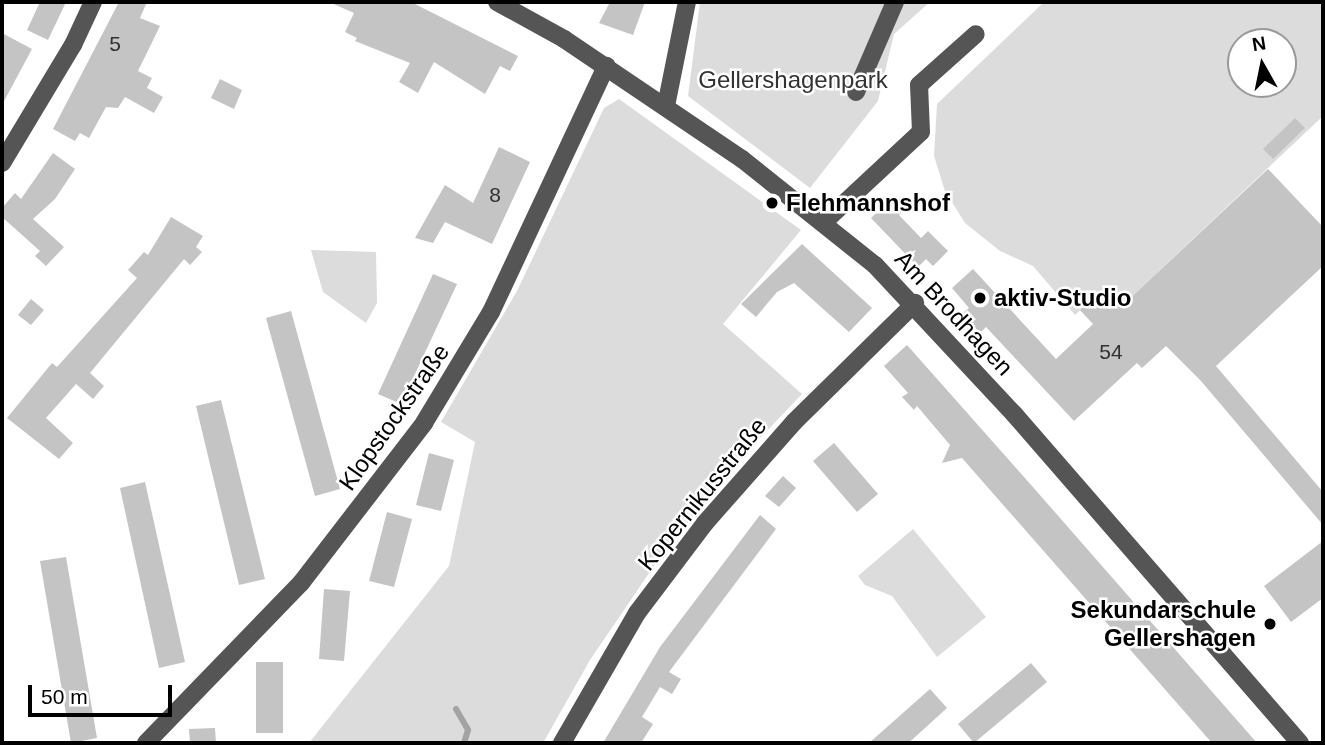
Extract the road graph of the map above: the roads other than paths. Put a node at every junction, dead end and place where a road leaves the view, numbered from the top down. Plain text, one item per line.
1 (93, 2) edge
2 (497, 2) edge
3 (687, 2) edge
4 (895, 2) edge
5 (976, 34) dead end
6 (606, 66) junction
7 (856, 92) dead end
8 (666, 106) junction
9 (2, 163) edge
10 (824, 222) junction
11 (915, 303) junction
12 (146, 743) edge
13 (562, 743) edge
14 (1300, 743) edge

1 - 9 street
2 - 6 street, Am Brodhagen
3 - 8 street
4 - 7 street
5 - 10 street
6 - 8 street, Am Brodhagen
6 - 12 street, Klopstockstraße
8 - 10 street, Am Brodhagen
10 - 11 street, Am Brodhagen
11 - 13 street, Kopernikusstraße
11 - 14 street, Am Brodhagen

